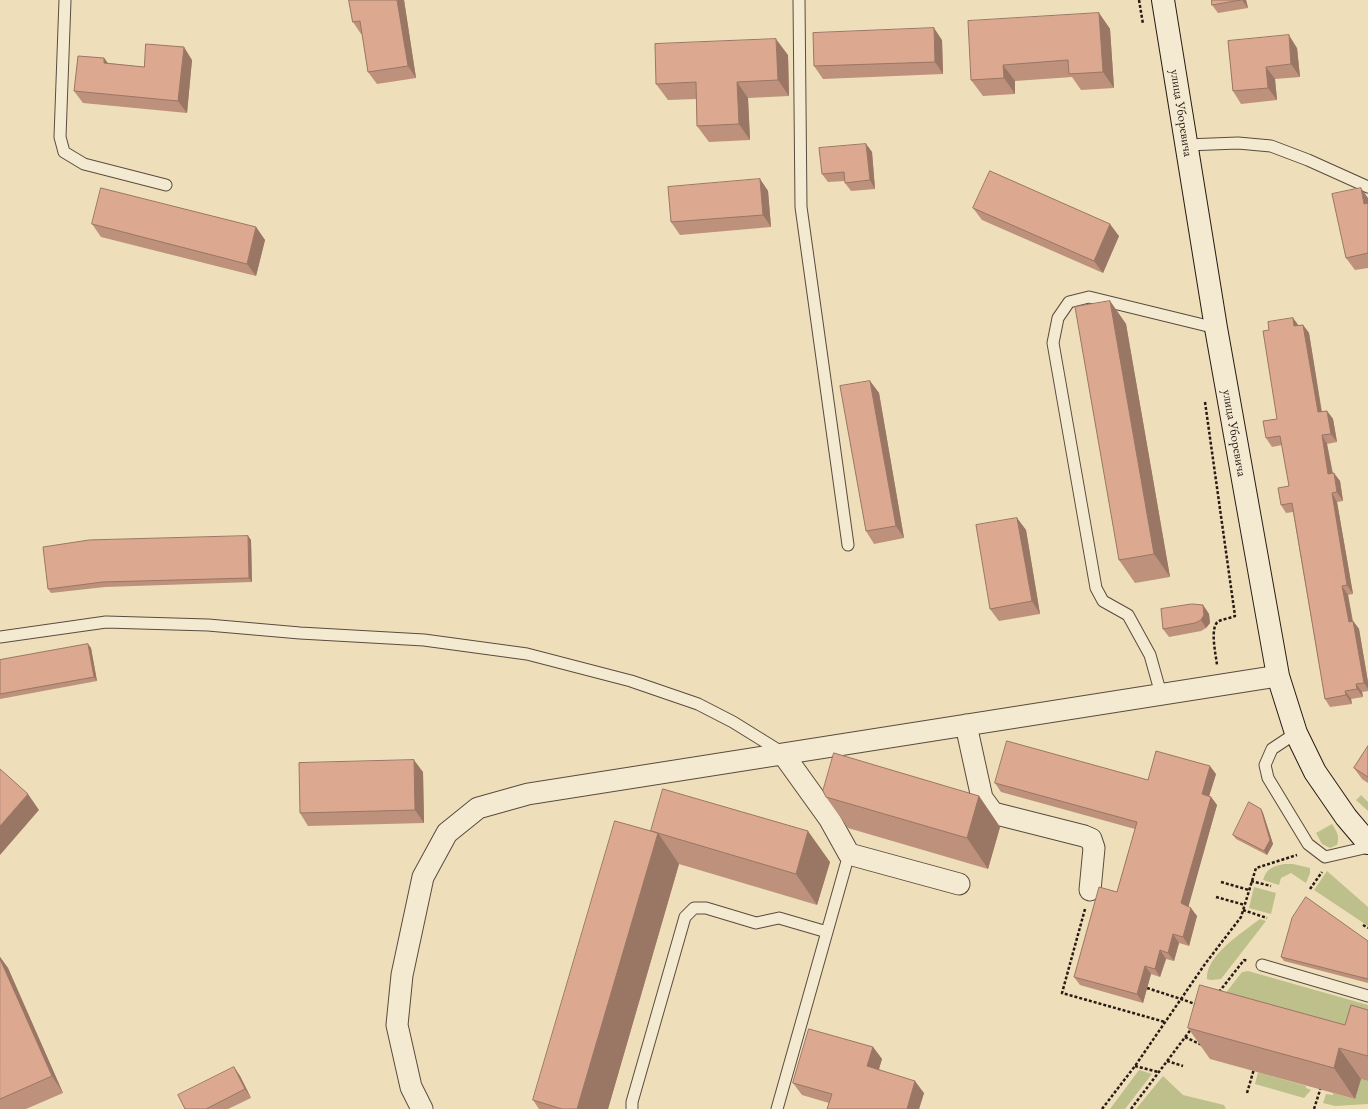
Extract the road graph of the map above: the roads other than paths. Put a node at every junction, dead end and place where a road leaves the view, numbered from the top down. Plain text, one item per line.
1 (65, 0) edge
2 (799, 0) edge
3 (1163, 0) edge
4 (1186, 145) junction
5 (166, 185) dead end
6 (1368, 187) edge
7 (1216, 328) junction
8 (848, 546) dead end
9 (0, 637) edge
10 (1278, 676) junction
11 (1161, 694) junction
12 (966, 725) junction
13 (1296, 733) junction
14 (783, 754) junction
15 (1368, 843) edge
16 (1368, 847) edge
17 (850, 854) junction
18 (959, 884) dead end
19 (1088, 898) road end
20 (827, 932) junction
21 (1262, 965) dead end
22 (1368, 996) edge
23 (422, 1109) edge
24 (632, 1109) edge
25 (777, 1109) edge

1 - 5 lane
2 - 8 lane
3 - 4 main road, улица Уборевича
4 - 6 lane
4 - 7 main road, улица Уборевича
7 - 10 main road, улица Уборевича
7 - 11 lane
9 - 14 lane
10 - 11 street
10 - 13 main road, улица Уборевича
11 - 12 street
12 - 14 street
12 - 19 street
13 - 15 main road, улица Уборевича
13 - 16 lane
14 - 17 street
14 - 23 street
17 - 18 street
17 - 20 lane
20 - 24 lane
20 - 25 lane
21 - 22 lane

